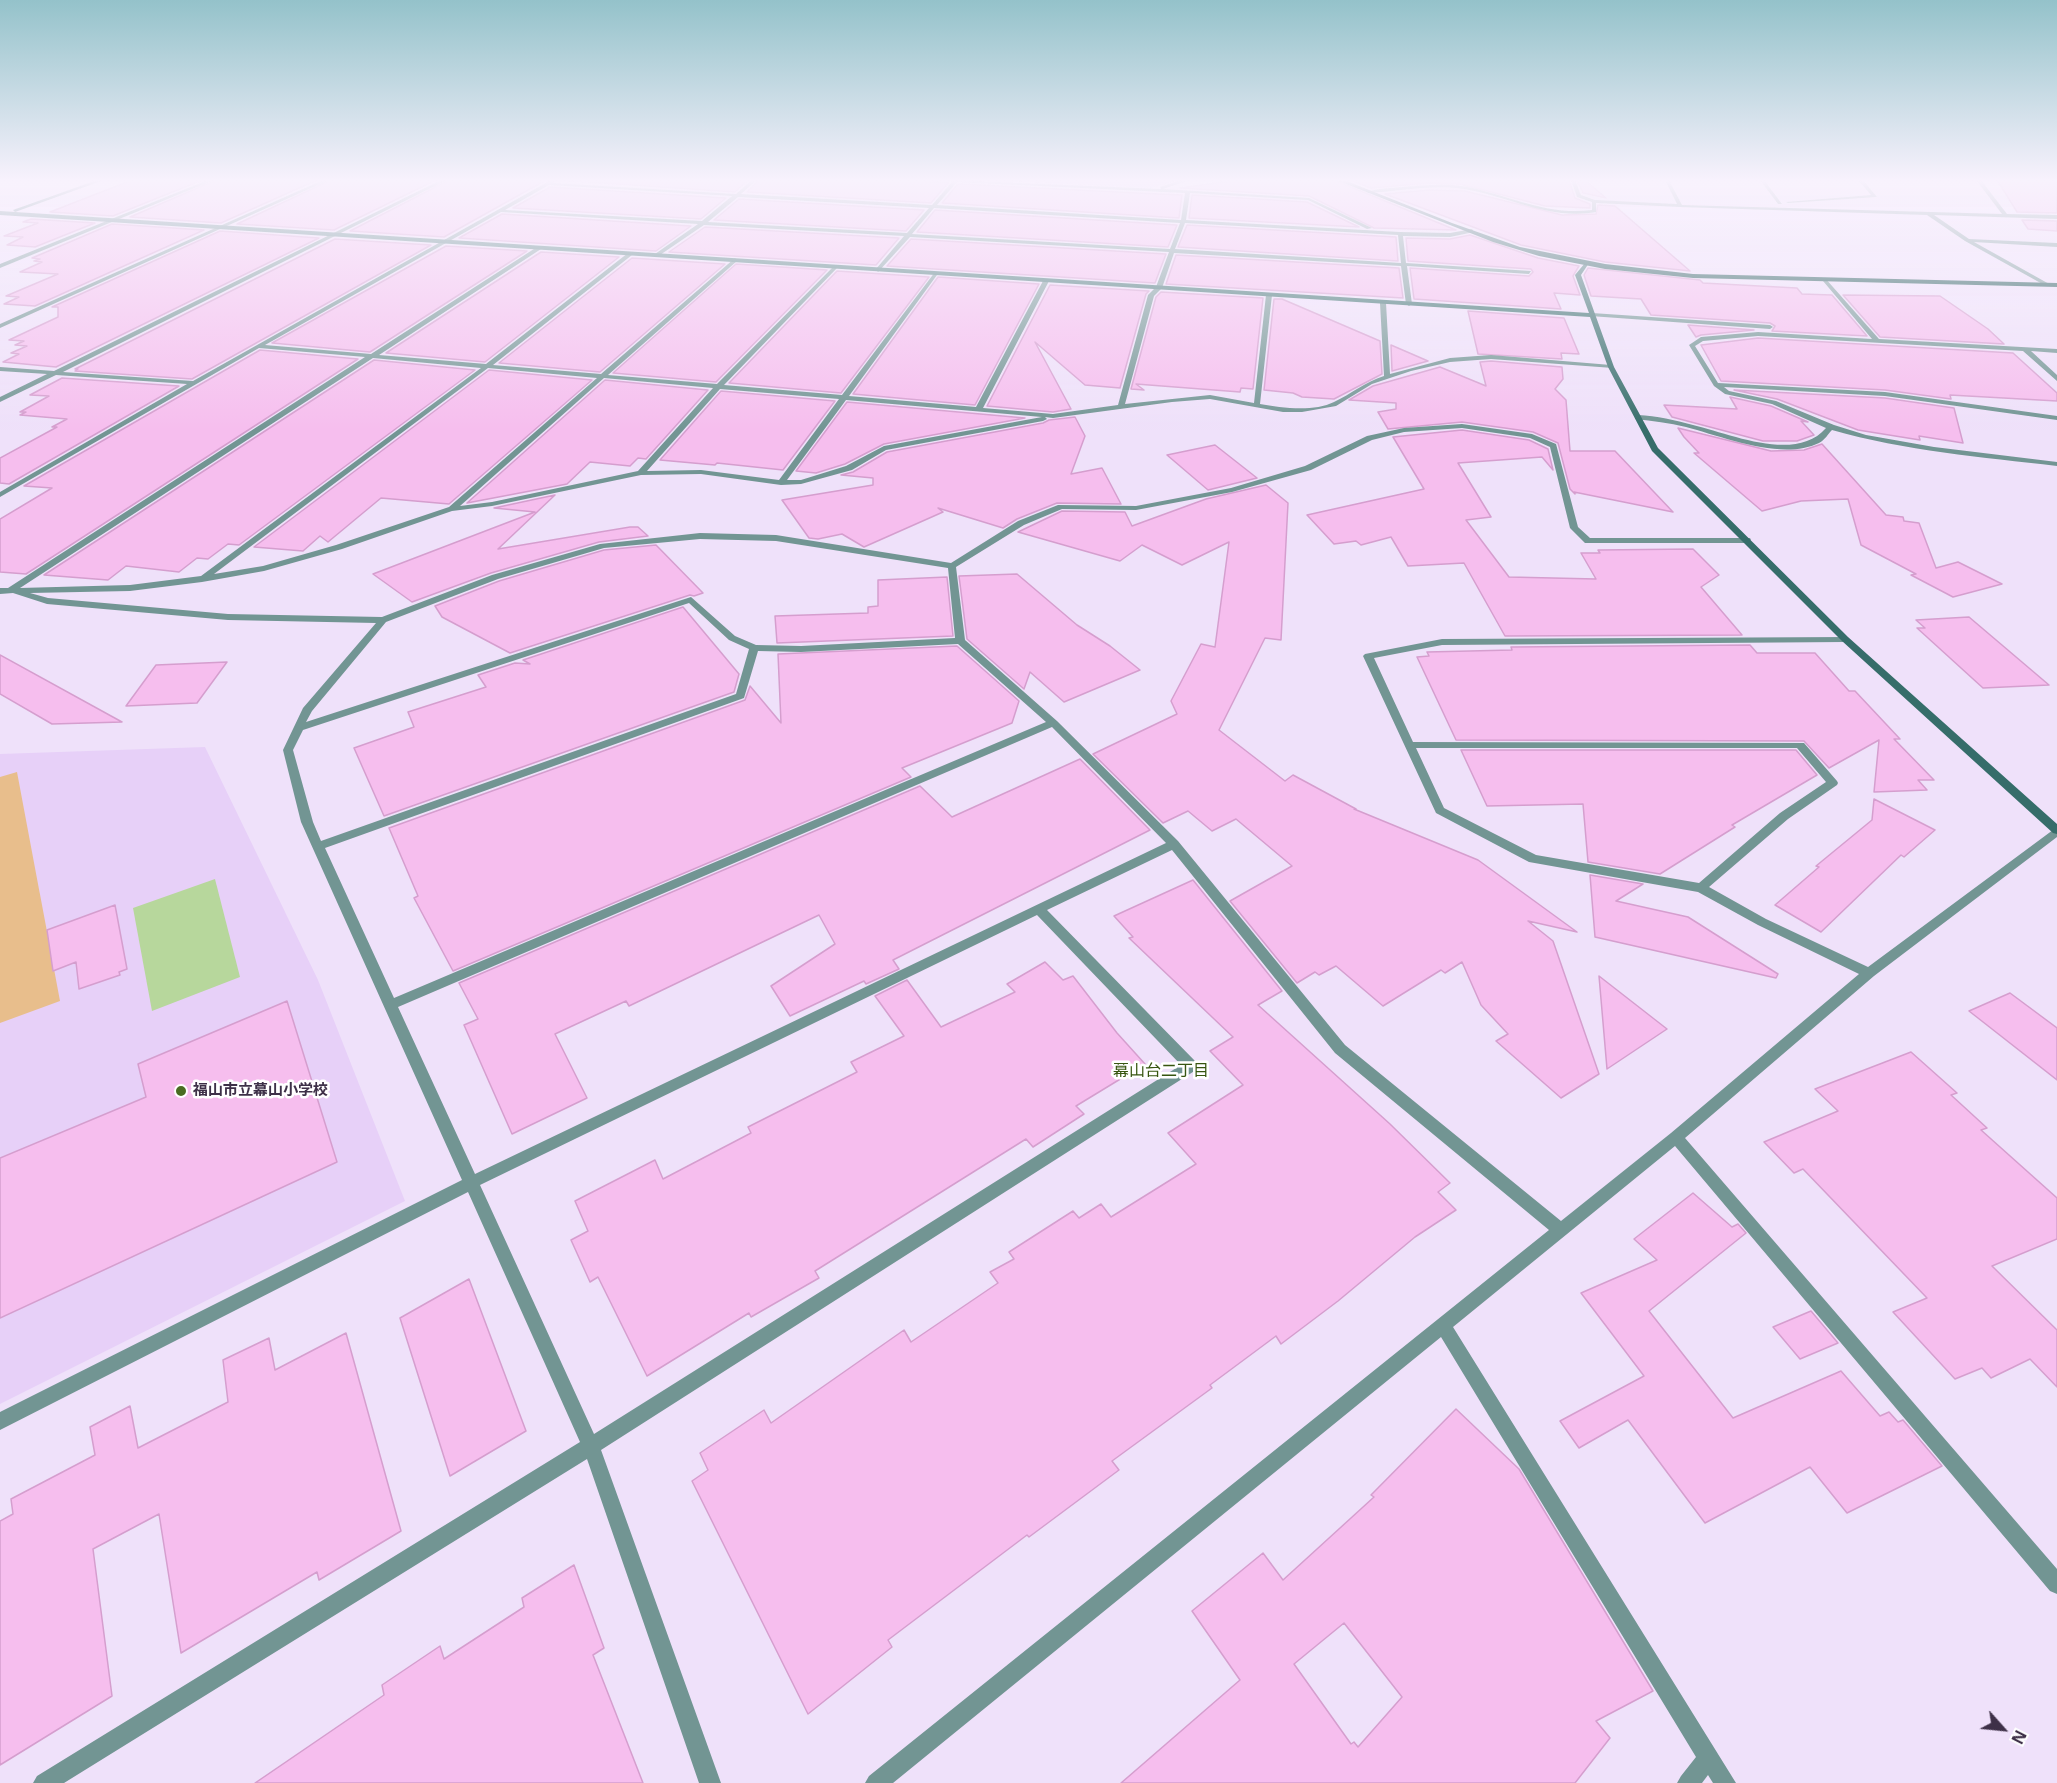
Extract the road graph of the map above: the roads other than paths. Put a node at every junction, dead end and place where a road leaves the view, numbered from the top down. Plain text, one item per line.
1 (140, 263) edge
2 (278, 263) edge
3 (407, 263) edge
4 (515, 263) edge
5 (618, 263) edge
6 (731, 263) edge
7 (781, 263) edge
8 (884, 263) edge
9 (1168, 263) edge
10 (1374, 263) edge
11 (1584, 263) edge
12 (2009, 263) edge
13 (1587, 264) junction
14 (1404, 265) junction
15 (835, 267) junction
16 (878, 270) junction
17 (1529, 273) dead end
18 (934, 274) junction
19 (1046, 280) junction
20 (1825, 280) junction
21 (2048, 285) junction
22 (2057, 285) edge
23 (1159, 288) junction
24 (1269, 295) junction
25 (1383, 303) junction
26 (1409, 304) junction
27 (1592, 315) junction
28 (0, 326) edge
29 (1872, 334) junction
30 (1878, 342) junction
31 (258, 346) junction
32 (2025, 349) junction
33 (2057, 351) edge
34 (370, 356) junction
35 (486, 366) junction
36 (1611, 367) junction
37 (0, 369) edge
38 (53, 374) junction
39 (602, 376) junction
40 (1387, 378) junction
41 (2057, 379) edge
42 (196, 383) junction
43 (1716, 385) junction
44 (718, 387) junction
45 (844, 397) junction
46 (0, 400) edge
47 (1257, 404) junction
48 (980, 408) junction
49 (1121, 408) junction
50 (1053, 416) junction
51 (1638, 417) junction
52 (2057, 418) edge
53 (1831, 427) junction
54 (2057, 464) edge
55 (641, 473) junction
56 (781, 483) junction
57 (0, 495) edge
58 (451, 509) junction
59 (1747, 540) junction
60 (952, 566) junction
61 (202, 579) junction
62 (6, 590) edge
63 (383, 620) junction
64 (1845, 639) junction
65 (960, 641) junction
66 (754, 648) junction
67 (1053, 723) junction
68 (299, 728) junction
69 (1410, 745) junction
70 (2057, 831) edge
71 (1174, 844) junction
72 (318, 846) junction
73 (1701, 888) junction
74 (1038, 908) junction
75 (1869, 973) junction
76 (390, 1005) junction
77 (1676, 1137) junction
78 (472, 1182) junction
79 (1561, 1230) junction
80 (1443, 1326) junction
81 (0, 1421) edge
82 (591, 1446) junction
83 (2057, 1584) edge
84 (1709, 1758) junction
85 (44, 1783) edge
86 (710, 1783) edge
87 (876, 1783) edge
88 (1688, 1783) edge
89 (1725, 1783) edge

1 - 28 street
2 - 38 street
3 - 31 street
4 - 34 street
5 - 35 street
6 - 39 street
7 - 15 street
8 - 16 street
9 - 23 street
10 - 14 street
11 - 13 main road
12 - 21 street
13 - 20 main road
13 - 27 street
14 - 17 street
14 - 26 street
15 - 16 street
15 - 44 street
16 - 18 street
18 - 19 street
18 - 45 street
19 - 23 street
19 - 48 street
20 - 21 main road
20 - 29 street
21 - 22 main road
23 - 24 street
23 - 49 street
24 - 25 street
24 - 47 street
25 - 26 street
25 - 40 street
26 - 27 street
27 - 29 street
27 - 36 street
29 - 30 street
30 - 32 street
30 - 43 street
31 - 34 street
31 - 42 street
32 - 33 street
32 - 41 street
34 - 35 street
34 - 62 street
35 - 39 street
35 - 61 street
36 - 40 street
36 - 51 street
37 - 38 street
38 - 42 street
38 - 46 street
39 - 44 street
39 - 58 street
40 - 47 street
42 - 57 street
43 - 52 street
43 - 53 street
44 - 45 street
44 - 55 street
45 - 48 street
45 - 56 street
47 - 49 street
48 - 50 street
49 - 50 street
50 - 56 street
51 - 53 street
51 - 59 street
53 - 54 street
55 - 56 street
55 - 58 street
58 - 61 street
59 - 60 street
59 - 64 street
60 - 63 street
60 - 65 street
61 - 62 street
62 - 63 street
63 - 68 street
64 - 69 street
64 - 70 street
65 - 66 street
65 - 67 street
66 - 68 street
66 - 72 street
67 - 71 street
67 - 76 street
68 - 72 street
69 - 73 street
69 - 73 street
70 - 75 street
71 - 74 street
71 - 79 street
72 - 76 street
73 - 75 street
74 - 78 street
74 - 82 street
75 - 77 street
76 - 78 street
77 - 79 street
77 - 83 street
78 - 81 street
78 - 82 street
79 - 80 street
80 - 84 street
80 - 87 street
82 - 85 street
82 - 86 street
84 - 88 street
84 - 89 street

